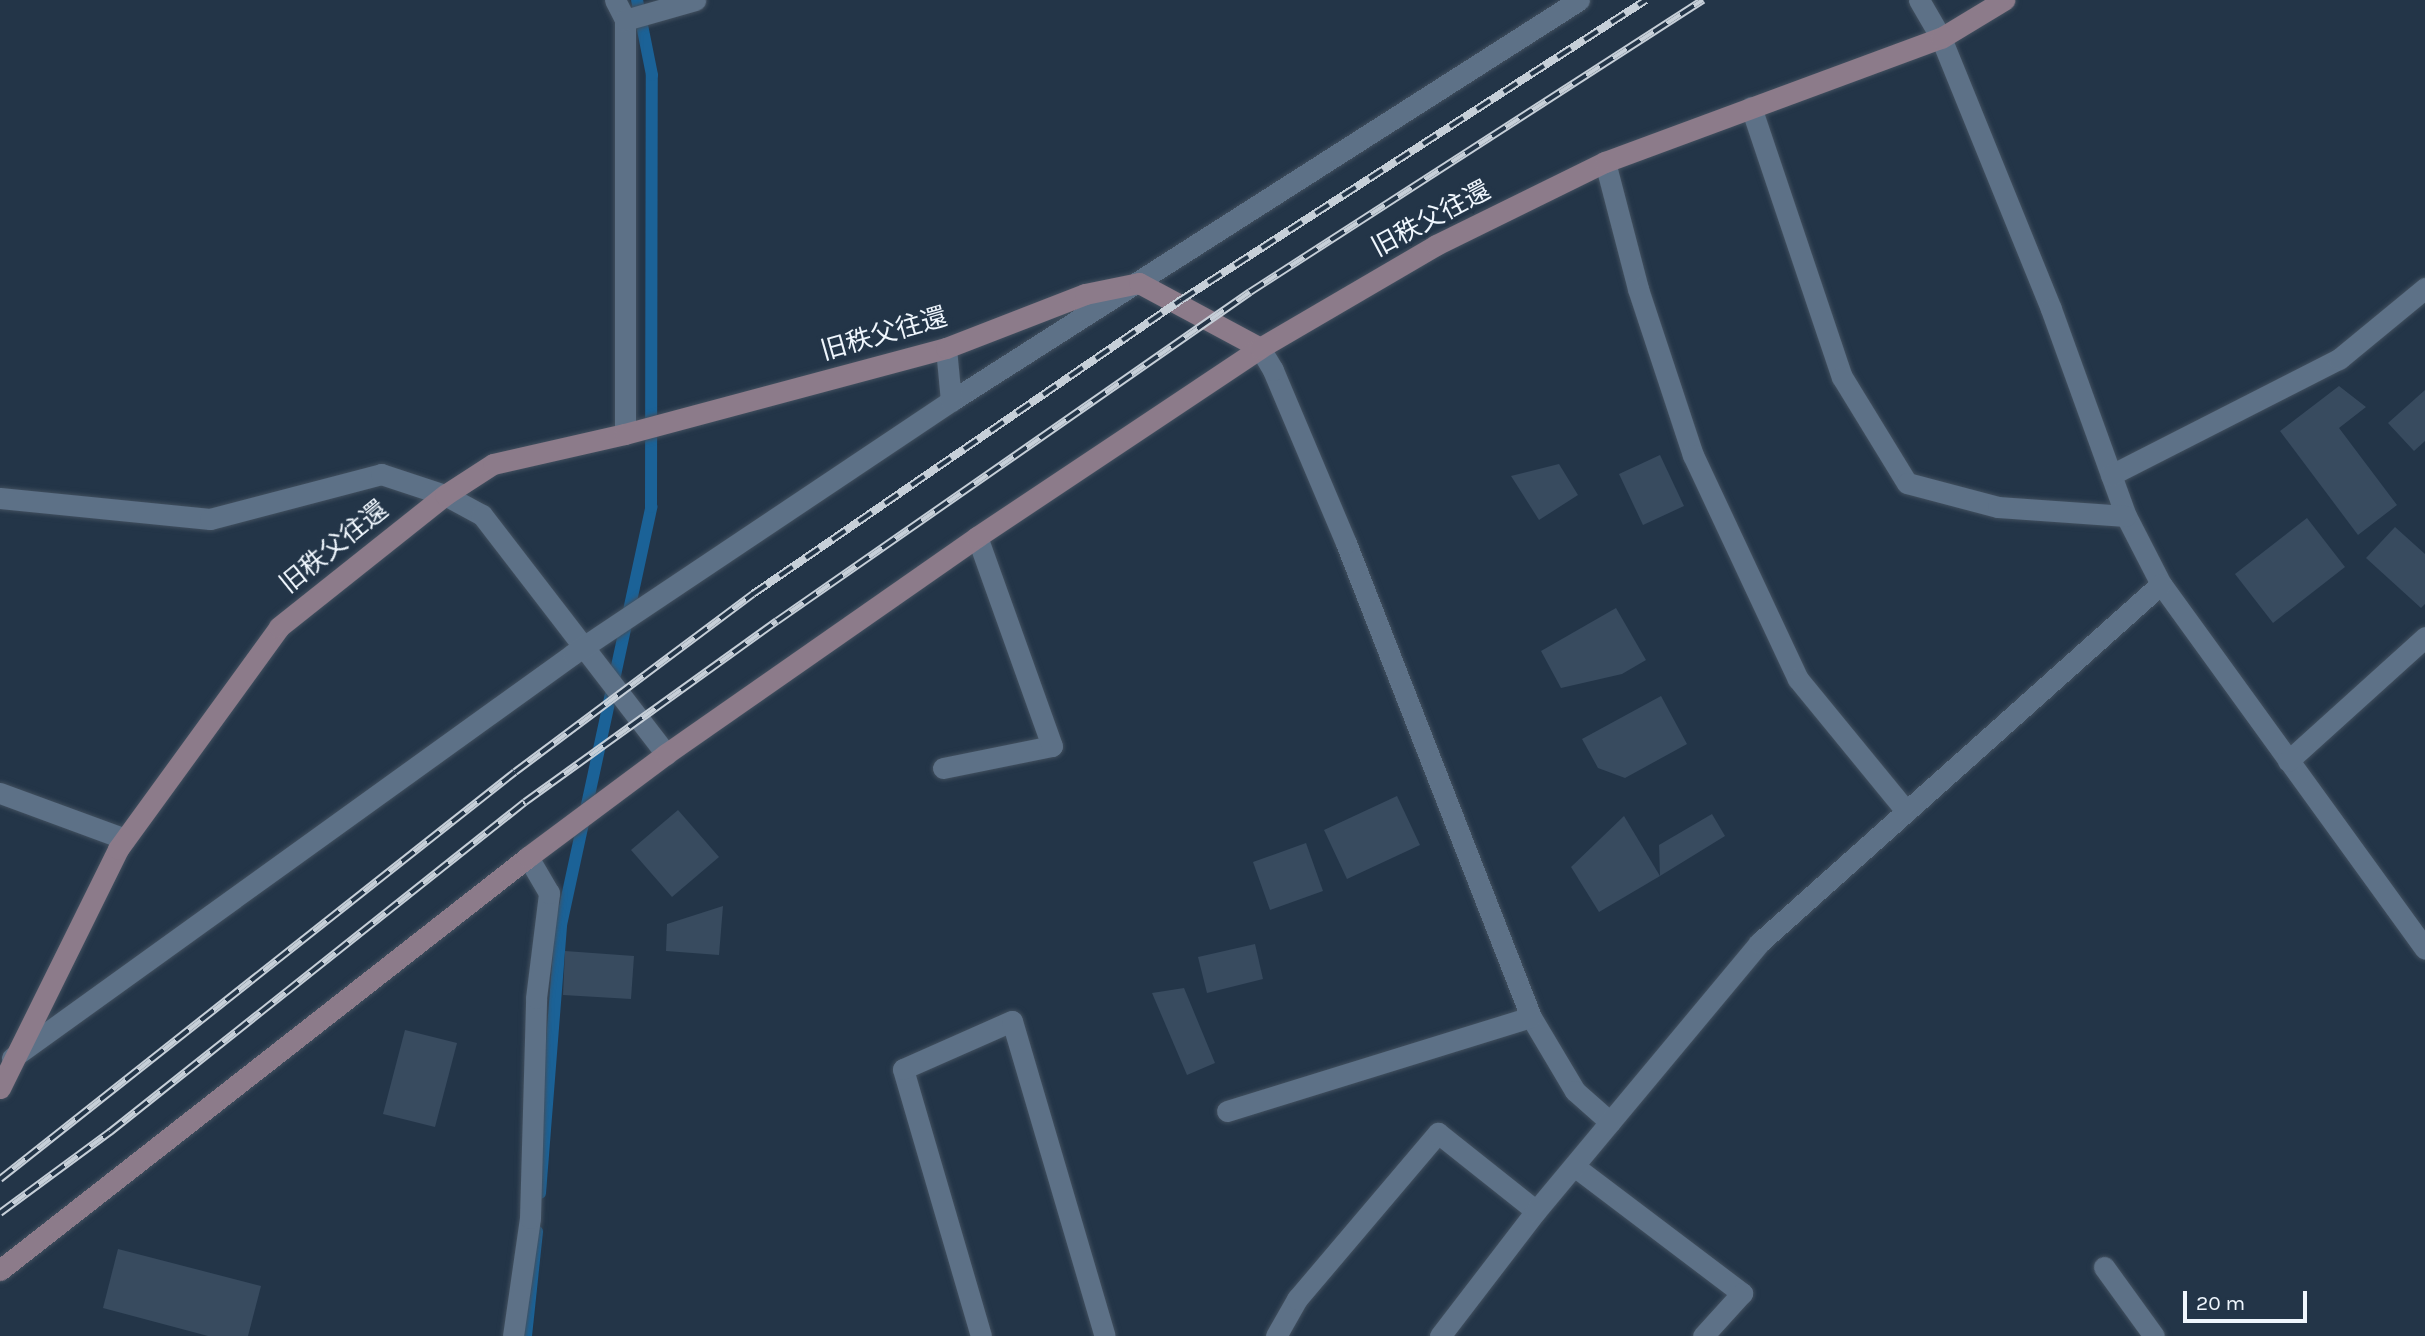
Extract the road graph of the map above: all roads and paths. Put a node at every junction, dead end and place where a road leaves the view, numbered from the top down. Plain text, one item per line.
1 (615, 0) edge
2 (695, 0) edge
3 (1578, 0) edge
4 (1919, 0) edge
5 (2004, 0) edge
6 (625, 20) junction
7 (1941, 38) junction
8 (1751, 107) junction
9 (1605, 162) junction
10 (1139, 283) junction
11 (2425, 288) edge
12 (946, 348) junction
13 (1260, 348) junction
14 (951, 401) junction
15 (625, 434) junction
16 (2111, 475) junction
17 (445, 495) junction
18 (0, 498) edge
19 (2126, 516) junction
20 (977, 537) junction
21 (2161, 584) junction
22 (2424, 639) edge
23 (584, 646) junction
24 (666, 754) junction
25 (2288, 761) junction
26 (943, 768) dead end
27 (0, 793) edge
28 (1906, 811) junction
29 (125, 839) junction
30 (528, 857) junction
31 (2425, 949) edge
32 (1531, 1017) junction
33 (20, 1051) junction
34 (0, 1068) edge
35 (0, 1088) edge
36 (1227, 1111) dead end
37 (1610, 1122) junction
38 (1574, 1166) junction
39 (1536, 1211) junction
40 (2104, 1267) dead end
41 (0, 1270) edge
42 (513, 1336) edge
43 (981, 1336) edge
44 (1105, 1336) edge
45 (1276, 1336) edge
46 (1440, 1336) edge
47 (1703, 1336) edge
48 (2154, 1336) edge

1 - 6 street
2 - 6 street
3 - 10 street
4 - 7 street
5 - 7 street, 旧秩父往還
6 - 15 street
7 - 8 street, 旧秩父往還
7 - 16 street
8 - 9 street, 旧秩父往還
8 - 19 street
9 - 13 street, 旧秩父往還
9 - 28 street
10 - 12 street, 旧秩父往還
10 - 13 street
10 - 14 street
11 - 16 street
12 - 14 street
12 - 15 street, 旧秩父往還
13 - 20 street, 旧秩父往還
13 - 32 street
14 - 23 street
15 - 17 street, 旧秩父往還
16 - 19 street
17 - 18 street
17 - 23 street
17 - 29 street, 旧秩父往還
19 - 21 street
20 - 24 street, 旧秩父往還
20 - 26 street
21 - 25 street
21 - 28 street
22 - 25 street
23 - 24 street
23 - 33 street
24 - 30 street, 旧秩父往還
25 - 31 street
27 - 29 street
28 - 37 street
29 - 33 street, 旧秩父往還
30 - 41 street, 旧秩父往還
30 - 42 street
32 - 36 street
32 - 37 street
33 - 34 street
33 - 35 street, 旧秩父往還
37 - 38 street
38 - 39 street
38 - 47 street
39 - 45 street
39 - 46 street
40 - 48 street
43 - 44 street

